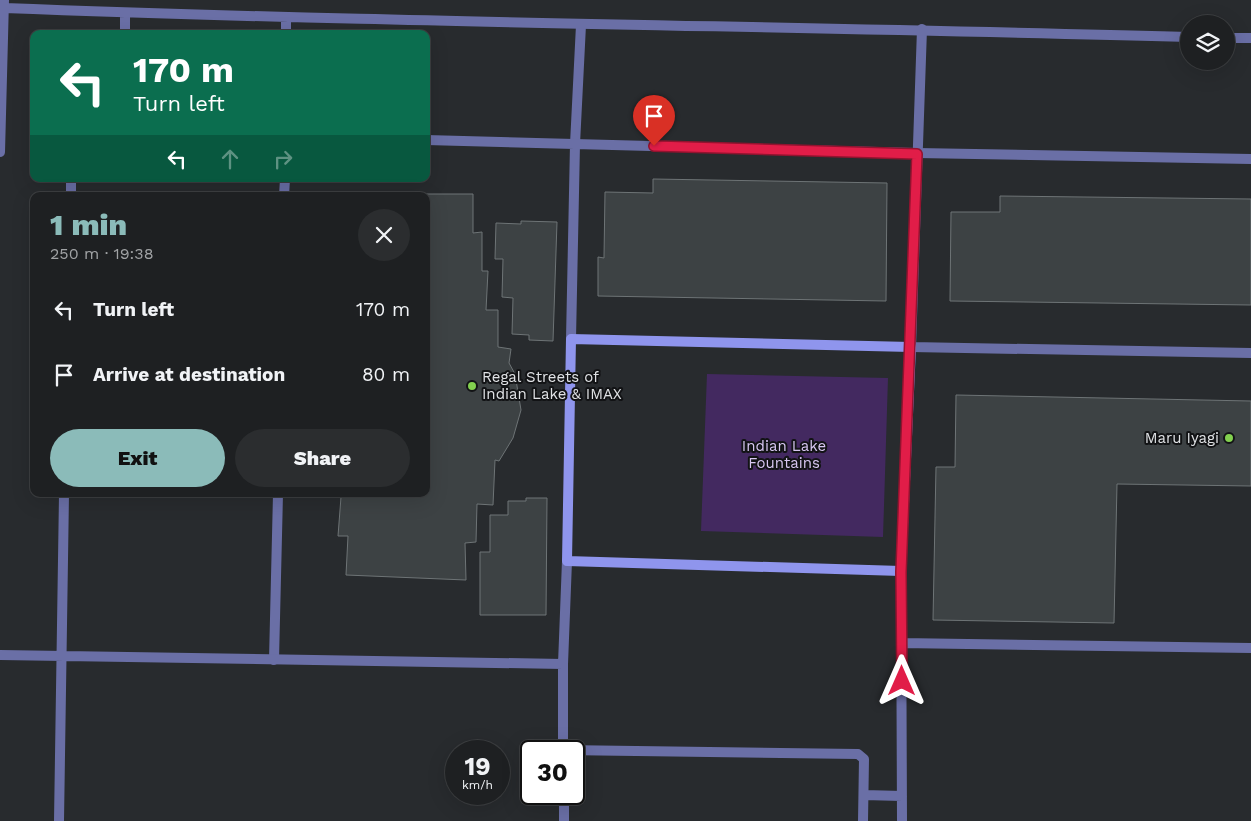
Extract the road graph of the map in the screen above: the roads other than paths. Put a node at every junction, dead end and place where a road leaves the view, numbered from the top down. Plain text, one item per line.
1 (4, 4) edge
2 (125, 13) junction
3 (286, 16) junction
4 (581, 25) junction
5 (922, 29) junction
6 (125, 30) edge
7 (286, 30) edge
8 (1180, 37) edge
9 (1235, 38) edge
10 (1251, 38) edge
11 (430, 140) edge
12 (575, 144) junction
13 (0, 152) edge
14 (917, 154) junction
15 (1251, 159) edge
16 (571, 339) junction
17 (910, 347) junction
18 (1251, 353) edge
19 (64, 497) edge
20 (278, 497) edge
21 (567, 560) junction
22 (901, 572) junction
23 (901, 643) junction
24 (1251, 648) edge
25 (0, 655) edge
26 (60, 656) junction
27 (274, 660) junction
28 (563, 664) junction
29 (564, 740) edge
30 (585, 750) edge
31 (864, 795) junction
32 (902, 796) junction
33 (564, 805) edge
34 (59, 821) edge
35 (564, 821) edge
36 (863, 821) edge
37 (902, 821) edge

1 - 2 street
1 - 13 street
2 - 3 street
2 - 6 street
3 - 4 street
3 - 7 street
4 - 5 street
4 - 12 street
5 - 8 street
5 - 14 street
9 - 10 street
11 - 12 street
12 - 14 street
12 - 16 street
14 - 15 street
14 - 17 street
16 - 17 street
16 - 21 street
17 - 18 street
17 - 22 street
19 - 26 street
20 - 27 street
21 - 22 street
21 - 28 street
22 - 23 street
23 - 24 street
23 - 32 street
25 - 26 street
26 - 27 street
26 - 34 street
27 - 28 street
28 - 29 street
30 - 31 street
31 - 32 street
31 - 36 street
32 - 37 street
33 - 35 street

